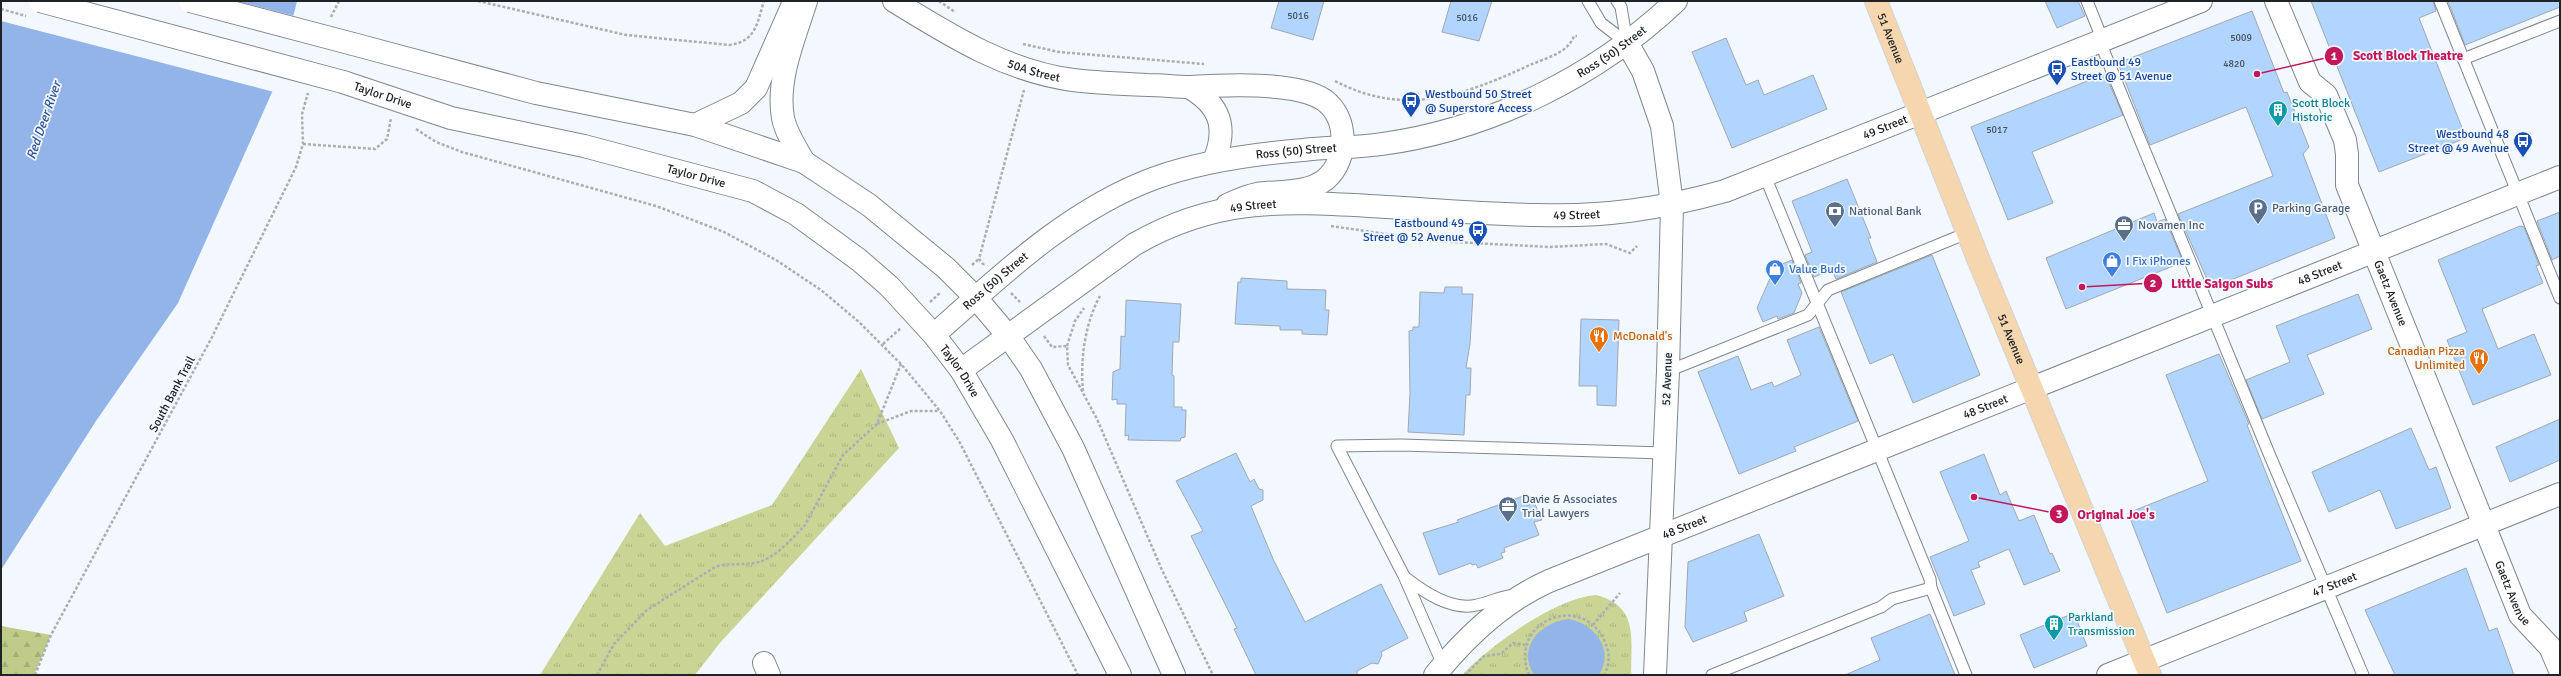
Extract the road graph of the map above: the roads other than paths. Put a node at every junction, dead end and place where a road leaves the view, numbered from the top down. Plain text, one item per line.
1 (40, 1) edge
2 (190, 1) edge
3 (794, 1) edge
4 (806, 1) edge
5 (894, 1) edge
6 (1588, 1) edge
7 (1617, 1) edge
8 (1676, 1) edge
9 (1876, 1) edge
10 (2087, 1) edge
11 (2201, 1) edge
12 (2276, 1) edge
13 (2440, 1) edge
14 (2560, 21) edge
15 (2101, 41) junction
16 (1627, 43) junction
17 (2463, 59) junction
18 (1189, 87) junction
19 (1920, 115) junction
20 (695, 125) junction
21 (1343, 148) junction
22 (1214, 161) junction
23 (804, 162) junction
24 (1765, 176) junction
25 (2560, 177) edge
26 (2519, 194) junction
27 (1672, 205) junction
28 (1216, 210) junction
29 (1968, 233) junction
30 (2374, 251) junction
31 (976, 298) junction
32 (2560, 298) edge
33 (1818, 300) junction
34 (2213, 317) junction
35 (934, 335) junction
36 (1009, 337) junction
37 (962, 370) junction
38 (1668, 371) junction
39 (2031, 388) junction
40 (1878, 450) junction
41 (1664, 453) junction
42 (2560, 494) edge
43 (2484, 525) junction
44 (1660, 537) junction
45 (1404, 576) junction
46 (1931, 588) junction
47 (2326, 588) junction
48 (1521, 594) junction
49 (2147, 668) edge
50 (1439, 670) edge
51 (2560, 670) edge
52 (1120, 675) edge
53 (1174, 675) edge
54 (1655, 675) edge
55 (1712, 675) edge
56 (1966, 675) edge
57 (2108, 675) edge
58 (2363, 675) edge

1 - 35 main road, Taylor Drive, bridge
2 - 20 main road, bridge
3 - 20 main road
4 - 23 main road
5 - 18 main road, 50A Street
6 - 16 lane
7 - 16 lane
8 - 16 main road, Ross (50) Street
9 - 19 main road, 51 Avenue
10 - 15 lane
11 - 15 main road, 49 Street
12 - 30 main road, Gaetz Avenue
13 - 17 lane
14 - 17 lane
15 - 19 main road, 49 Street
15 - 34 lane
16 - 21 main road, Ross (50) Street
16 - 27 main road, 52 Avenue
17 - 26 lane
18 - 21 main road, 50A Street
18 - 22 main road
19 - 24 main road, 49 Street
19 - 29 main road, 51 Avenue
20 - 23 main road
21 - 22 main road, Ross (50) Street
21 - 28 main road
22 - 31 main road, Ross (50) Street
23 - 31 main road
24 - 27 main road, 49 Street
24 - 33 lane
25 - 26 main road, 48 Street
26 - 30 main road, 48 Street
26 - 32 lane
27 - 28 main road, 49 Street
27 - 38 main road, 52 Avenue
28 - 36 main road, 49 Street
29 - 33 lane
29 - 39 main road, 51 Avenue
30 - 34 main road, 48 Street
30 - 43 main road, Gaetz Avenue
31 - 35 main road, Ross (50) Street
31 - 36 main road
33 - 38 lane
33 - 40 lane
34 - 39 main road, 48 Street
34 - 47 lane
35 - 37 main road, Taylor Drive
36 - 37 main road, 49 Street
36 - 53 main road
37 - 52 main road, Taylor Drive
38 - 41 main road, 52 Avenue
39 - 40 main road, 48 Street
39 - 49 main road, 51 Avenue
40 - 44 main road, 48 Street
40 - 46 lane
41 - 44 main road, 52 Avenue
41 - 45 lane
42 - 43 main road, 47 Street
43 - 47 main road, 47 Street
43 - 51 main road, Gaetz Avenue
44 - 48 main road, 48 Street
44 - 54 main road, 52 Avenue
45 - 48 lane
45 - 50 lane
46 - 55 lane
46 - 56 lane
47 - 49 main road, 47 Street
47 - 58 lane
48 - 50 main road, 48 Street
49 - 57 main road, 47 Street

